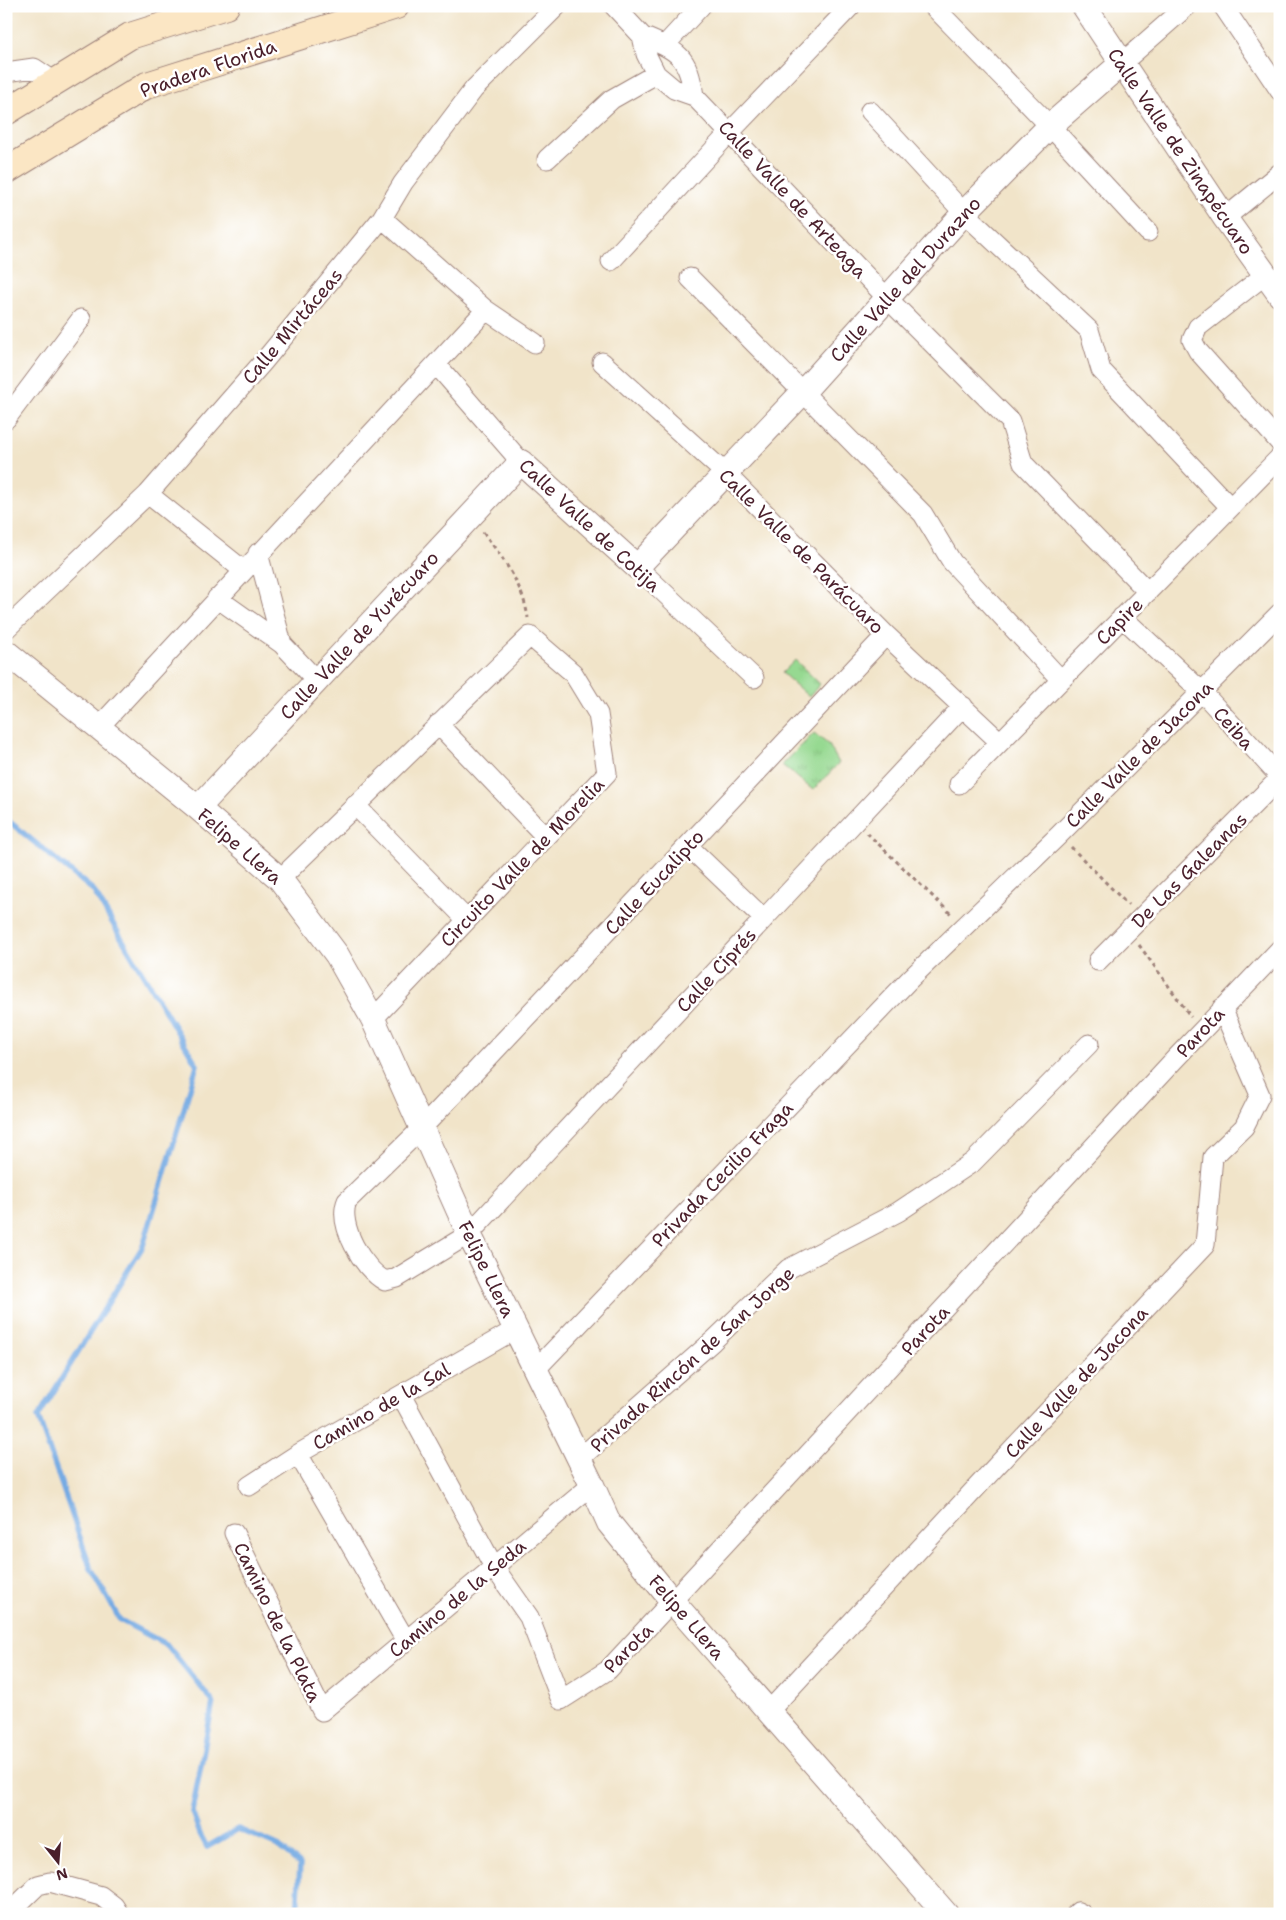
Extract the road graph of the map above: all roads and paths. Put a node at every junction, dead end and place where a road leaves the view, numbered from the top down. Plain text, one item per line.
1 (226, 6) edge
2 (396, 6) edge
3 (558, 6) edge
4 (614, 6) edge
5 (702, 6) edge
6 (851, 6) edge
7 (933, 6) edge
8 (1084, 6) edge
9 (1187, 6) edge
10 (1223, 6) edge
11 (642, 36) junction
12 (665, 45) junction
13 (1122, 63) junction
14 (6, 72) edge
15 (656, 74) junction
16 (55, 82) junction
17 (1280, 91) edge
18 (694, 96) junction
19 (870, 111) dead end
20 (6, 112) edge
21 (1050, 126) junction
22 (730, 132) junction
23 (547, 159) dead end
24 (6, 171) edge
25 (1280, 174) edge
26 (964, 212) junction
27 (382, 218) junction
28 (1225, 218) junction
29 (1148, 232) dead end
30 (611, 261) dead end
31 (1265, 275) junction
32 (690, 278) dead end
33 (1280, 295) edge
34 (888, 299) junction
35 (486, 310) junction
36 (81, 319) dead end
37 (535, 343) dead end
38 (602, 362) dead end
39 (436, 364) junction
40 (804, 392) junction
41 (6, 419) edge
42 (1280, 443) edge
43 (1280, 457) edge
44 (521, 462) junction
45 (726, 474) junction
46 (148, 494) junction
47 (1230, 507) junction
48 (471, 516) junction
49 (258, 553) junction
50 (637, 567) junction
51 (243, 570) junction
52 (1148, 592) junction
53 (217, 598) junction
54 (1280, 612) edge
55 (1122, 617) junction
56 (6, 629) edge
57 (886, 635) junction
58 (530, 636) junction
59 (282, 644) junction
60 (6, 652) edge
61 (754, 678) dead end
62 (1061, 680) junction
63 (317, 681) junction
64 (1201, 691) junction
65 (963, 706) junction
66 (438, 724) junction
67 (99, 727) junction
68 (1000, 742) junction
69 (1280, 778) edge
70 (959, 784) dead end
71 (355, 805) junction
72 (198, 808) junction
73 (855, 822) junction
74 (1059, 834) junction
75 (546, 837) junction
76 (688, 846) junction
77 (280, 879) junction
78 (764, 919) junction
79 (467, 920) junction
80 (1135, 924) junction
81 (964, 926) junction
82 (1280, 949) edge
83 (1098, 961) dead end
84 (1222, 1008) junction
85 (373, 1019) junction
86 (1201, 1031) junction
87 (1089, 1044) dead end
88 (421, 1129) junction
89 (469, 1234) junction
90 (516, 1329) junction
91 (536, 1369) junction
92 (400, 1395) junction
93 (298, 1454) junction
94 (580, 1459) junction
95 (592, 1485) junction
96 (249, 1486) dead end
97 (234, 1533) dead end
98 (494, 1567) junction
99 (673, 1602) junction
100 (406, 1641) junction
101 (322, 1711) joint
102 (769, 1711) junction
103 (8, 1914) edge
104 (119, 1914) edge
105 (946, 1914) edge

1 - 16 main road
2 - 24 main road, Pradera Florida
3 - 27 street, Calle Mirtáceas
4 - 11 street, Calle Valle de Arteaga
5 - 12 street
6 - 22 street
7 - 21 street
8 - 13 street, Calle Valle de Zinapécuaro
9 - 13 street, Calle Valle del Durazno
10 - 17 street
11 - 12 street, Calle Valle de Arteaga
11 - 15 street, Calle Valle de Arteaga
12 - 18 street, Calle Valle de Arteaga
13 - 21 street, Calle Valle del Durazno
13 - 28 street, Calle Valle de Zinapécuaro
14 - 16 street
15 - 18 street, Calle Valle de Arteaga
15 - 23 street
16 - 20 main road
18 - 22 street, Calle Valle de Arteaga
19 - 26 street
21 - 26 street, Calle Valle del Durazno
21 - 29 street
22 - 30 street
22 - 34 street, Calle Valle de Arteaga
25 - 28 street
26 - 34 street, Calle Valle del Durazno
26 - 47 street
27 - 35 street
27 - 46 street, Calle Mirtáceas
28 - 31 street, Calle Valle de Zinapécuaro
31 - 33 street, Calle Valle de Zinapécuaro
31 - 42 street
32 - 40 street
34 - 40 street, Calle Valle del Durazno
34 - 52 street, Calle Valle de Arteaga
35 - 37 street
35 - 39 street
36 - 41 street
38 - 45 street, Calle Valle de Parácuaro
39 - 44 street, Calle Valle de Cotija
39 - 49 street
40 - 45 street, Calle Valle del Durazno
40 - 62 street
43 - 47 street, Capire
44 - 48 street, Calle Valle de Yurécuaro
44 - 50 street, Calle Valle de Cotija
45 - 50 street, Calle Valle del Durazno
45 - 57 street, Calle Valle de Parácuaro
46 - 51 street
46 - 56 street, Calle Mirtáceas
47 - 52 street, Capire
48 - 58 path
48 - 63 street, Calle Valle de Yurécuaro
49 - 51 street
49 - 59 street
50 - 61 street, Calle Valle de Cotija
51 - 53 street
52 - 55 street, Capire
53 - 59 street
53 - 67 street
54 - 64 street, Calle Valle de Jacona
55 - 62 street, Capire
55 - 64 street, Ceiba
57 - 65 street, Calle Valle de Parácuaro
57 - 76 street, Calle Eucalipto
58 - 66 street
58 - 75 street, Circuito Valle de Morelia
59 - 63 street
60 - 67 street, Felipe Llera
62 - 68 street, Capire
63 - 72 street, Calle Valle de Yurécuaro
64 - 69 street, Ceiba
64 - 74 street, Calle Valle de Jacona
65 - 68 street, Calle Valle de Parácuaro
65 - 73 street, Calle Ciprés
66 - 71 street
66 - 75 street
67 - 72 street, Felipe Llera
68 - 70 street, Capire
69 - 80 street, De Las Galeanas
71 - 77 street
71 - 79 street
72 - 77 street, Felipe Llera
73 - 78 street, Calle Ciprés
73 - 81 path
74 - 80 path, Calle Valle de Jacona
74 - 81 street, Privada Cecilio Fraga
75 - 79 street, Circuito Valle de Morelia
76 - 78 street
76 - 88 street, Calle Eucalipto
77 - 85 street, Felipe Llera
78 - 89 street, Calle Ciprés
79 - 85 street, Circuito Valle de Morelia
80 - 83 street, De Las Galeanas
80 - 86 path, Calle Valle de Jacona
81 - 91 street, Privada Cecilio Fraga
82 - 84 street, Parota
84 - 86 street, Parota
84 - 102 street, Calle Valle de Jacona
85 - 88 street, Felipe Llera
86 - 99 street, Parota
87 - 94 street, Privada Rincón de San Jorge
88 - 89 street, Felipe Llera
88 - 89 street, Calle Eucalipto
89 - 90 street, Felipe Llera
90 - 91 street, Felipe Llera
90 - 92 street, Camino de la Sal
91 - 94 street, Felipe Llera
92 - 93 street, Camino de la Sal
92 - 98 street
93 - 96 street, Camino de la Sal
93 - 100 street
94 - 95 street, Felipe Llera
95 - 98 street, Camino de la Seda
95 - 99 street, Felipe Llera
97 - 101 street, Camino de la Plata
98 - 99 street, Parota
98 - 100 street, Camino de la Seda
99 - 102 street, Felipe Llera
100 - 101 street, Camino de la Seda
102 - 105 street, Felipe Llera
103 - 104 street

